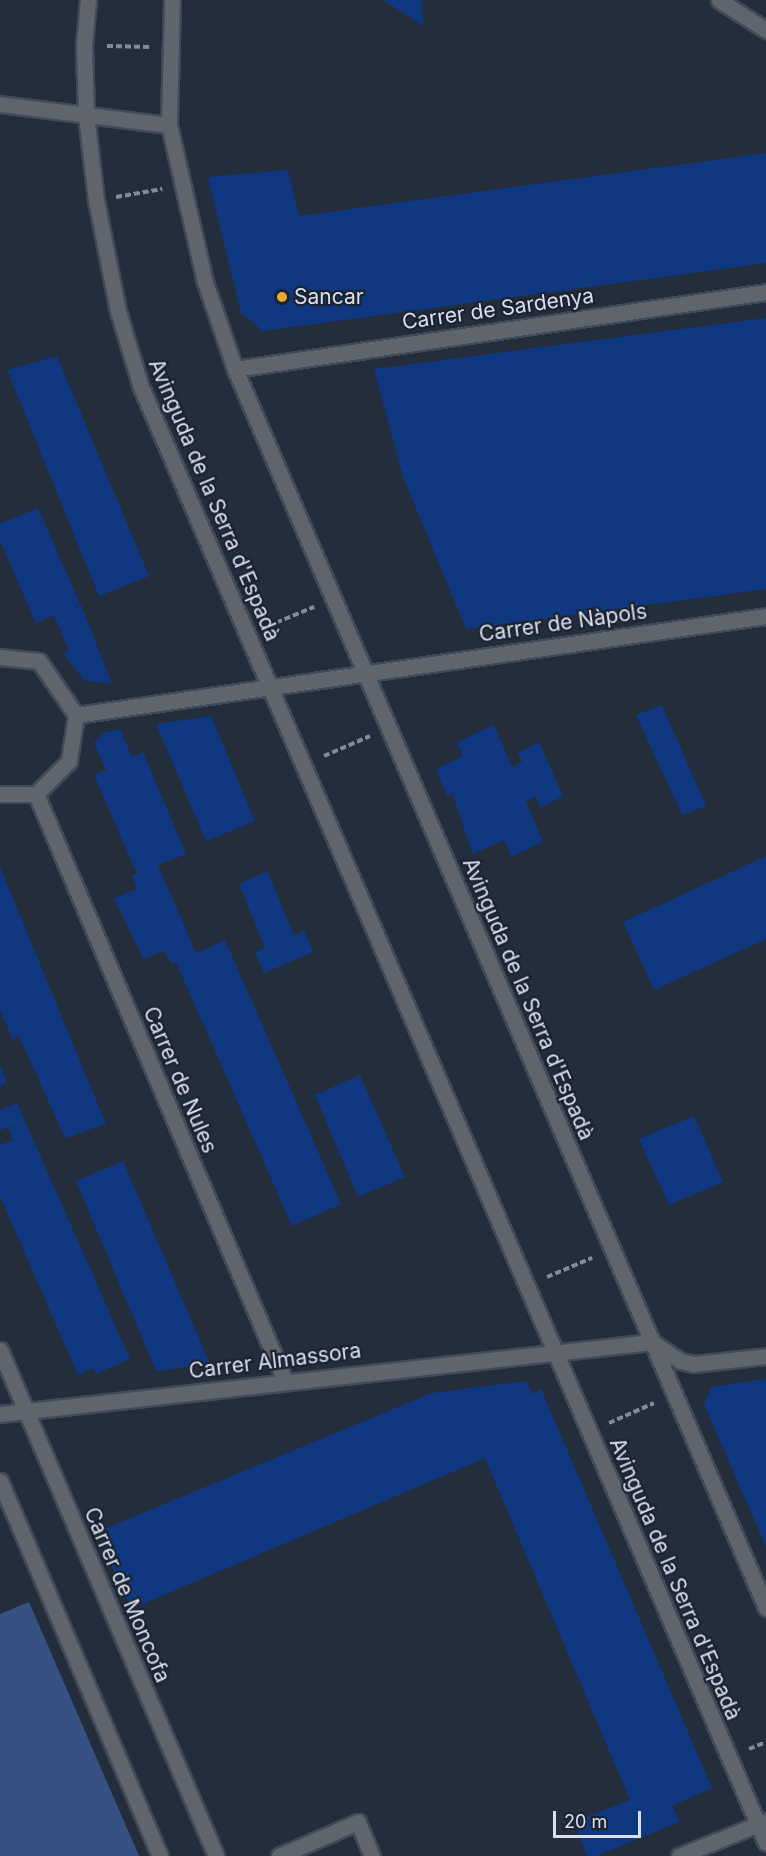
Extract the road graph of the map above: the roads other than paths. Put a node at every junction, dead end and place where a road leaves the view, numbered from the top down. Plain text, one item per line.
1 (88, 0) edge
2 (172, 0) edge
3 (719, 0) edge
4 (766, 30) edge
5 (0, 104) edge
6 (86, 115) junction
7 (169, 125) junction
8 (766, 292) edge
9 (235, 369) junction
10 (766, 616) edge
11 (0, 657) edge
12 (365, 672) junction
13 (270, 688) junction
14 (76, 715) junction
15 (0, 794) edge
16 (36, 794) junction
17 (652, 1342) junction
18 (0, 1350) edge
19 (554, 1350) junction
20 (766, 1356) edge
21 (285, 1381) junction
22 (26, 1411) junction
23 (0, 1414) edge
24 (0, 1481) edge
25 (766, 1608) edge
26 (762, 1822) edge
27 (766, 1844) edge
28 (160, 1856) edge
29 (216, 1856) edge
30 (279, 1856) edge
31 (372, 1856) edge
32 (679, 1856) edge

1 - 6 street, Avinguda de la Serra d'Espadà
2 - 7 street, Avinguda de la Serra d'Espadà
3 - 4 street
5 - 6 street
6 - 7 street
6 - 13 street, Avinguda de la Serra d'Espadà
7 - 9 street, Avinguda de la Serra d'Espadà
8 - 9 street, Carrer de Sardenya
9 - 12 street, Avinguda de la Serra d'Espadà
10 - 12 street, Carrer de Nàpols
11 - 14 street
12 - 13 street
12 - 17 street, Avinguda de la Serra d'Espadà
13 - 14 street
13 - 19 street, Avinguda de la Serra d'Espadà
14 - 16 street
15 - 16 street
16 - 21 street, Carrer de Nules
17 - 19 street
17 - 20 street
17 - 25 street, Avinguda de la Serra d'Espadà
18 - 22 street, Carrer de Moncofa
19 - 21 street, Carrer Almassora
19 - 26 street, Avinguda de la Serra d'Espadà
21 - 22 street, Carrer Almassora
22 - 23 street, Carrer Almassora
22 - 29 street, Carrer de Moncofa
24 - 28 street
26 - 27 street, Avinguda de la Serra d'Espadà
26 - 32 street
30 - 31 street

